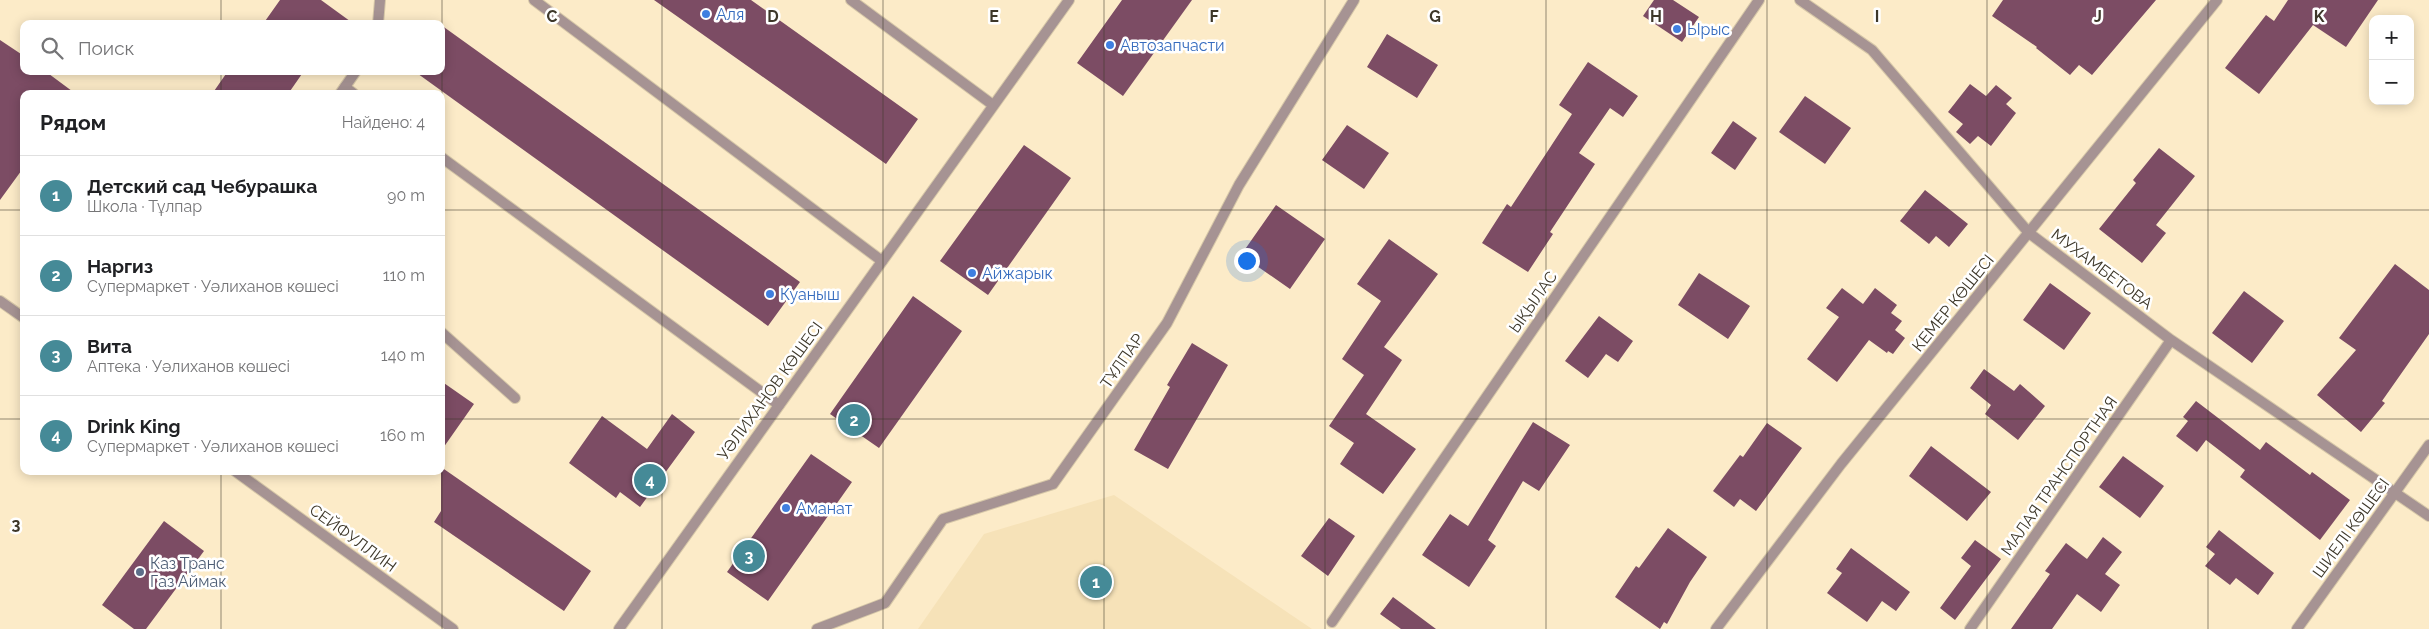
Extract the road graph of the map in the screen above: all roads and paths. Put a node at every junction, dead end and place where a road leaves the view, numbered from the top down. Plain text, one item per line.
1 (380, 0) edge
2 (534, 0) edge
3 (851, 0) edge
4 (1069, 0) edge
5 (1354, 0) edge
6 (1760, 0) edge
7 (1800, 0) edge
8 (2217, 0) edge
9 (378, 20) edge
10 (353, 75) edge
11 (343, 90) edge
12 (993, 105) junction
13 (445, 161) edge
14 (2029, 233) junction
15 (882, 261) junction
16 (0, 301) edge
17 (20, 315) edge
18 (445, 336) edge
19 (2171, 340) junction
20 (515, 398) dead end
21 (779, 405) junction
22 (2429, 445) edge
23 (241, 475) edge
24 (2396, 492) junction
25 (2429, 516) edge
26 (1332, 622) dead end
27 (453, 629) edge
28 (619, 629) edge
29 (817, 629) edge
30 (1716, 629) edge
31 (1970, 629) edge
32 (2296, 629) edge

1 - 9 street
2 - 15 street
3 - 12 street
4 - 12 street, УӘЛИХАНОВ КӨШЕСІ
5 - 29 street, ТҰЛПАР
6 - 26 street, ЫҚЫЛАС
7 - 14 street, МУХАМБЕТОВА
8 - 14 street, КЕМЕР КӨШЕСІ
10 - 11 street
12 - 15 street, УӘЛИХАНОВ КӨШЕСІ
13 - 21 street
14 - 19 street, МУХАМБЕТОВА
14 - 30 street, КЕМЕР КӨШЕСІ
15 - 21 street, УӘЛИХАНОВ КӨШЕСІ
16 - 17 street
18 - 20 street
19 - 24 street, МУХАМБЕТОВА
19 - 31 street, МАЛАЯ ТРАНСПОРТНАЯ
21 - 28 street, УӘЛИХАНОВ КӨШЕСІ
22 - 24 street, ШИЕЛІ КӨШЕСІ
23 - 27 street, СЕЙФУЛЛИН
24 - 25 street, МУХАМБЕТОВА
24 - 32 street, ШИЕЛІ КӨШЕСІ

